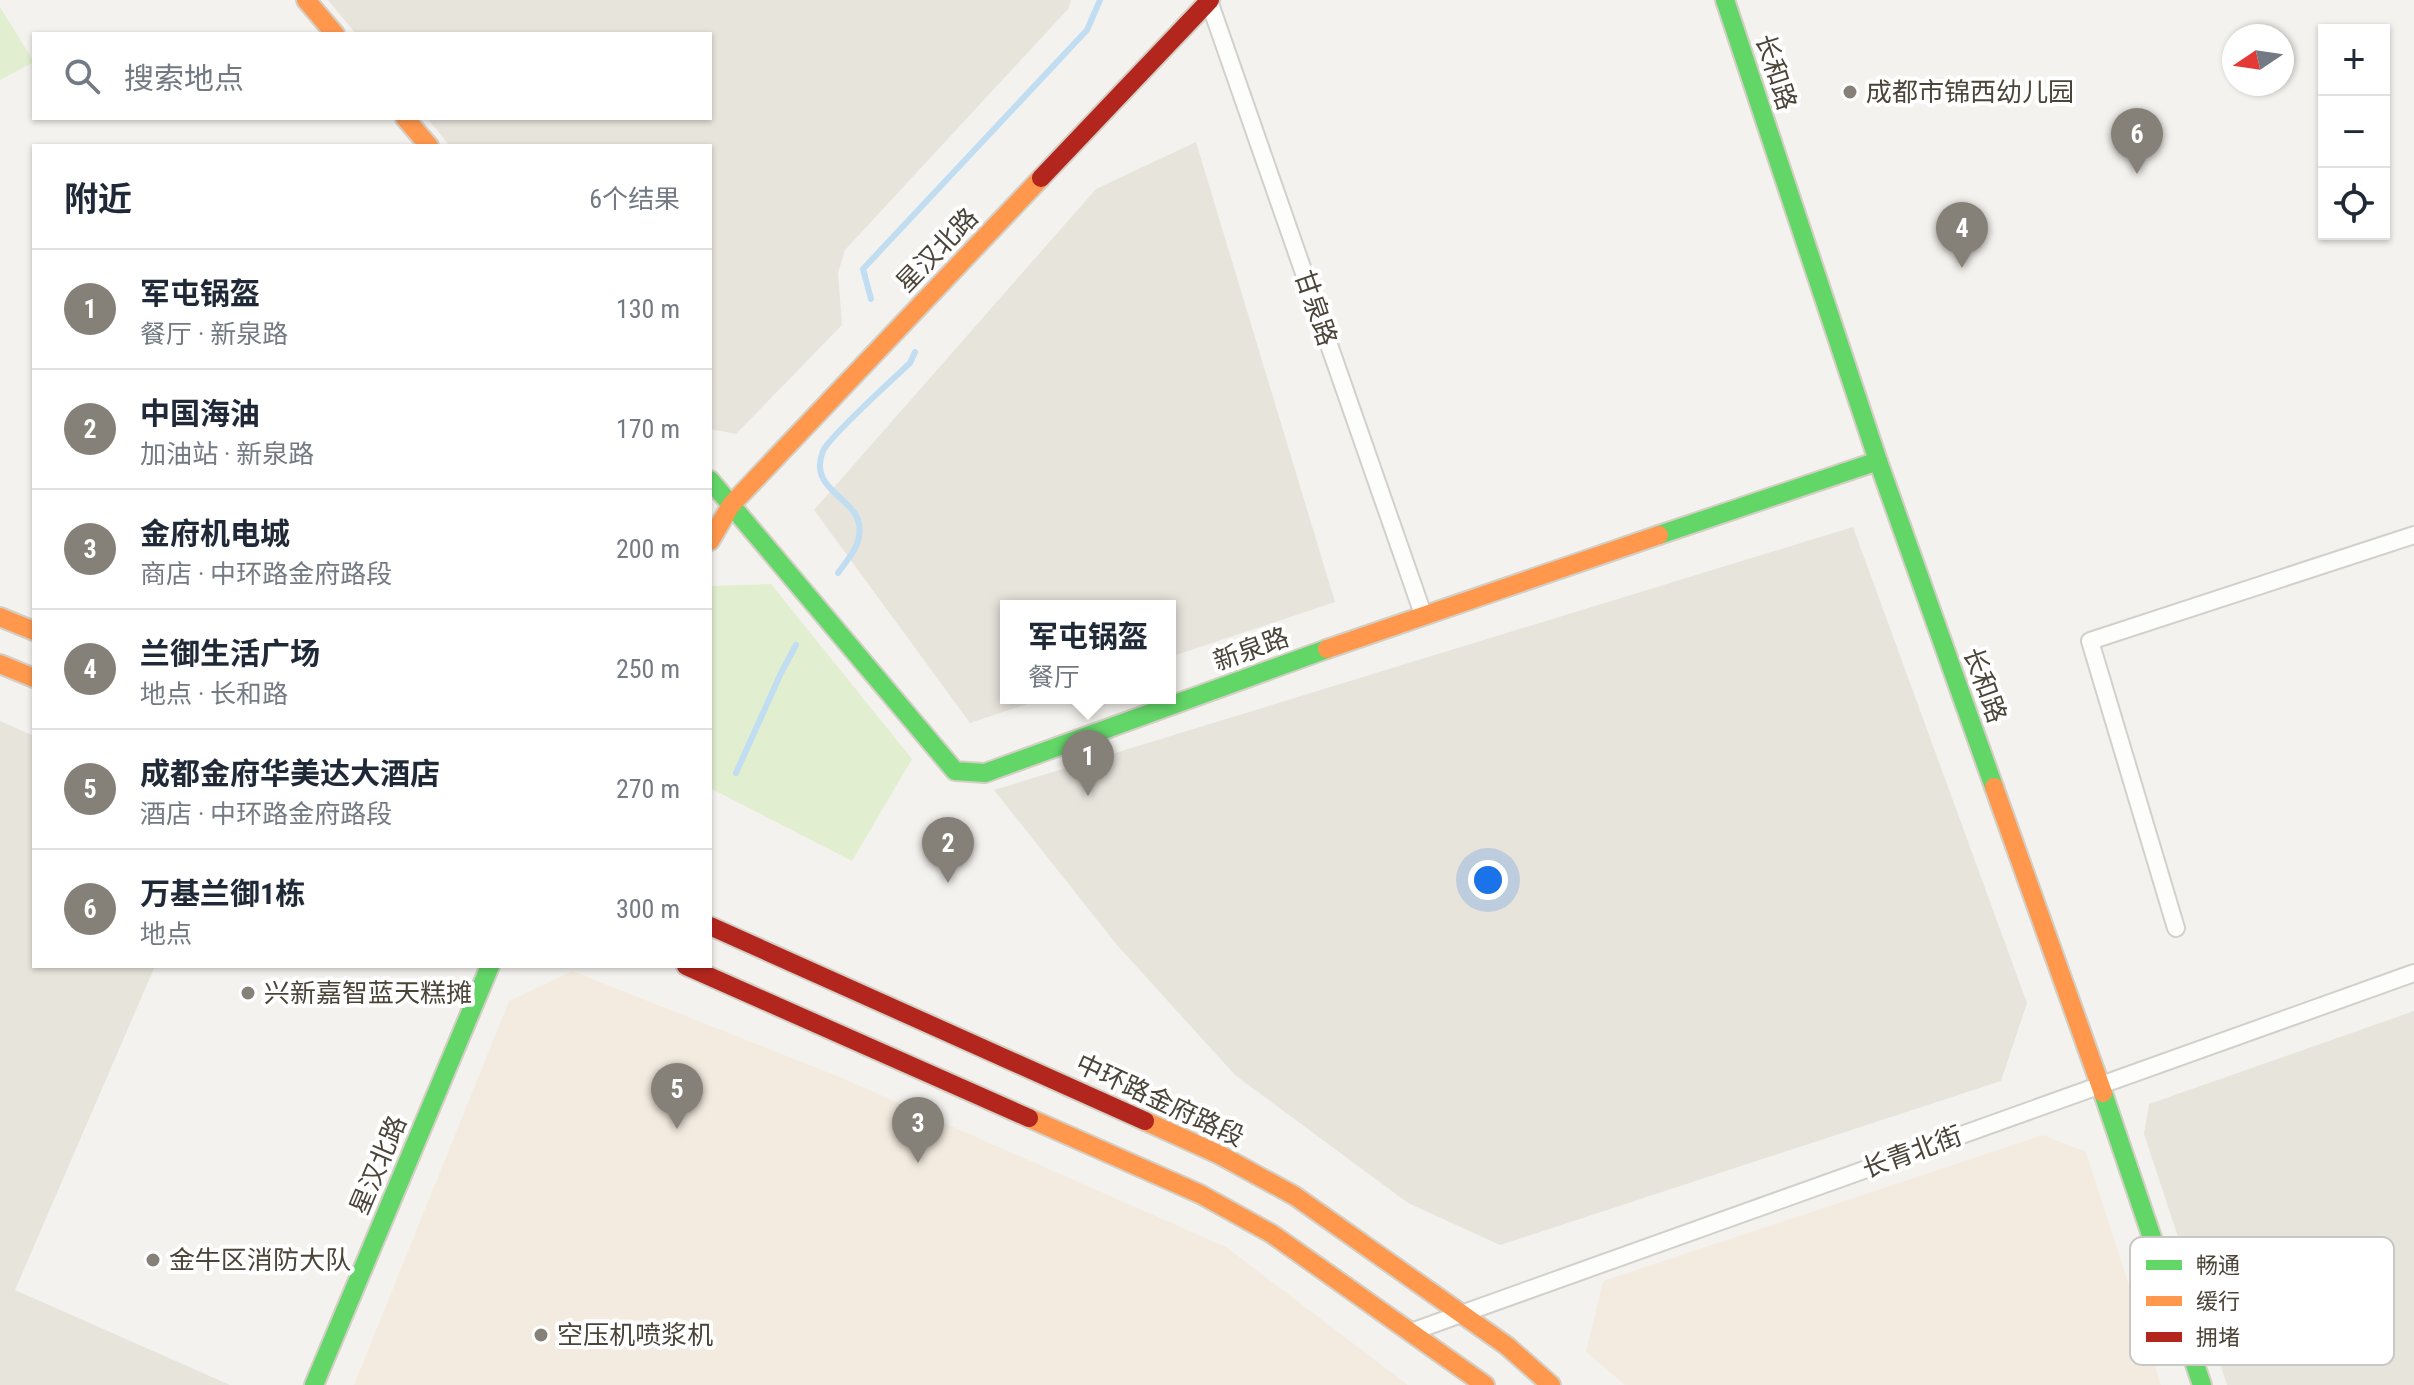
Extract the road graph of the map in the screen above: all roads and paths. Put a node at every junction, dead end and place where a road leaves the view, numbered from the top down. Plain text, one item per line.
1 (306, 0) edge
2 (1209, 0) edge
3 (1725, 0) edge
4 (333, 32) edge
5 (407, 120) edge
6 (427, 144) edge
7 (1878, 461) junction
8 (712, 482) edge
9 (731, 505) junction
10 (2414, 535) edge
11 (712, 538) edge
12 (1423, 614) junction
13 (0, 617) edge
14 (32, 630) edge
15 (0, 664) edge
16 (32, 677) edge
17 (1175, 704) edge
18 (1176, 704) edge
19 (712, 927) edge
20 (2176, 928) dead end
21 (489, 968) edge
22 (691, 968) edge
23 (2414, 973) edge
24 (2100, 1084) junction
25 (2152, 1237) edge
26 (1461, 1314) junction
27 (1411, 1332) junction
28 (2195, 1365) edge
29 (314, 1385) edge
30 (1485, 1385) edge
31 (1551, 1385) edge
32 (2202, 1385) edge

1 - 4 street
2 - 9 street, 星汉北路
2 - 12 street, 甘泉路
3 - 7 street, 长和路
5 - 6 street
7 - 12 street, 新泉路
7 - 24 street, 长和路
8 - 9 street, 新泉路
9 - 11 street, 星汉北路
9 - 17 street, 新泉路
10 - 20 street
12 - 18 street, 新泉路
13 - 14 street
15 - 16 street
19 - 26 street, 中环路金府路段
21 - 29 street, 星汉北路
22 - 27 street
23 - 24 street, 长青北街
24 - 25 street, 长和路
24 - 26 street, 长青北街
26 - 27 street, 长青北街
26 - 31 street, 中环路金府路段
27 - 30 street
28 - 32 street, 长和路

